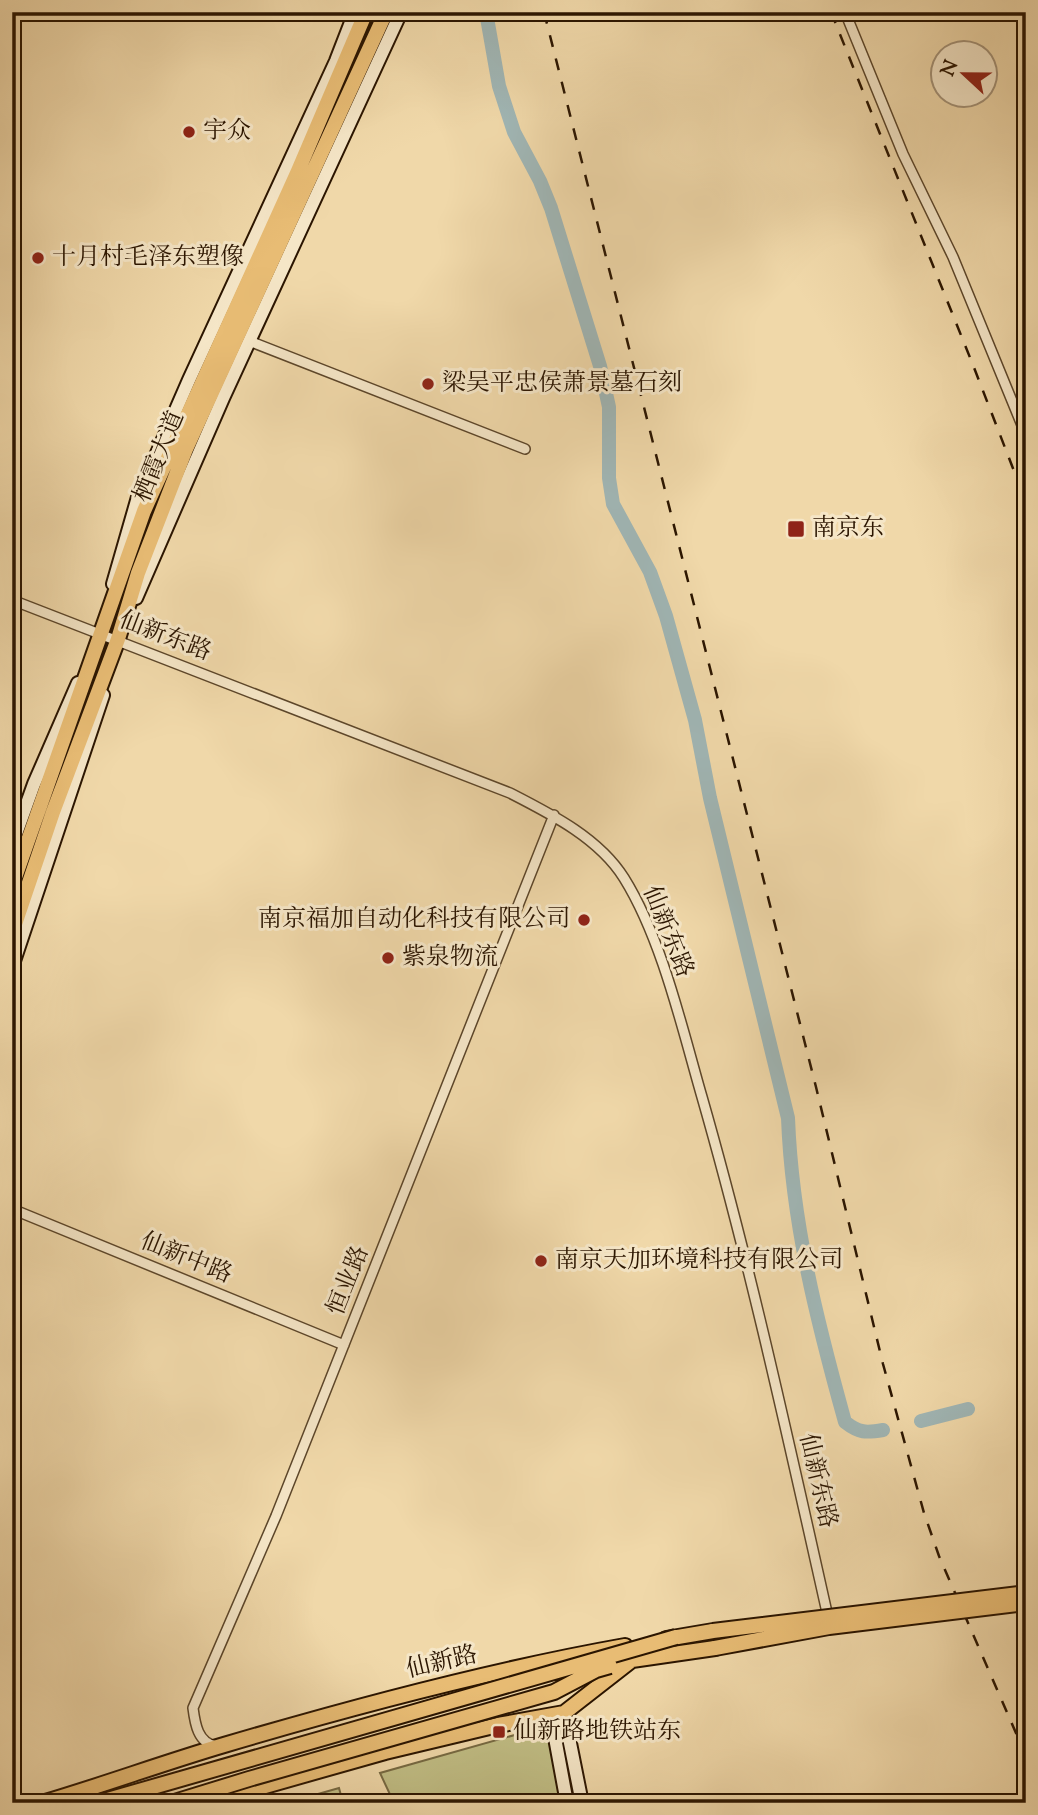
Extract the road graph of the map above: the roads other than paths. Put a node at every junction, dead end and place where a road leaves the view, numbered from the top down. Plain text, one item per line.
1 (355, 12) edge
2 (366, 12) edge
3 (386, 12) edge
4 (401, 12) edge
5 (845, 12) edge
6 (249, 341) junction
7 (1026, 435) edge
8 (525, 449) dead end
9 (12, 600) edge
10 (101, 633) junction
11 (118, 639) junction
12 (554, 816) junction
13 (12, 845) edge
14 (12, 886) edge
15 (12, 933) edge
16 (12, 967) edge
17 (12, 1209) edge
18 (344, 1345) junction
19 (1026, 1593) edge
20 (1026, 1603) edge
21 (828, 1617) junction
22 (676, 1637) junction
23 (632, 1660) junction
24 (557, 1714) junction
25 (221, 1746) junction
26 (256, 1789) junction
27 (87, 1796) edge
28 (43, 1803) edge
29 (97, 1803) edge
30 (171, 1803) edge
31 (205, 1803) edge
32 (567, 1803) edge
33 (582, 1803) edge

1 - 10 street
2 - 10 main road, 栖霞大道
3 - 11 main road, 栖霞大道
4 - 6 street
5 - 7 street
6 - 8 street
6 - 11 street
9 - 10 street, 仙新东路
10 - 11 street, 仙新东路
10 - 13 street
10 - 14 main road, 栖霞大道
11 - 12 street, 仙新东路
11 - 15 main road, 栖霞大道
11 - 16 street
12 - 18 street, 恒业路
12 - 21 street, 仙新东路
17 - 18 street, 仙新中路
18 - 25 street, 恒业路
19 - 21 main road, 仙新路, bridge
20 - 23 main road, bridge
21 - 22 main road, 仙新路, bridge
22 - 25 main road, 仙新路
22 - 29 main road, 仙新路, bridge
23 - 24 main road
23 - 30 main road, bridge
24 - 26 main road
24 - 32 street
24 - 33 street
25 - 26 main road
25 - 27 main road, 仙新路
26 - 31 main road
27 - 28 main road, 仙新路

